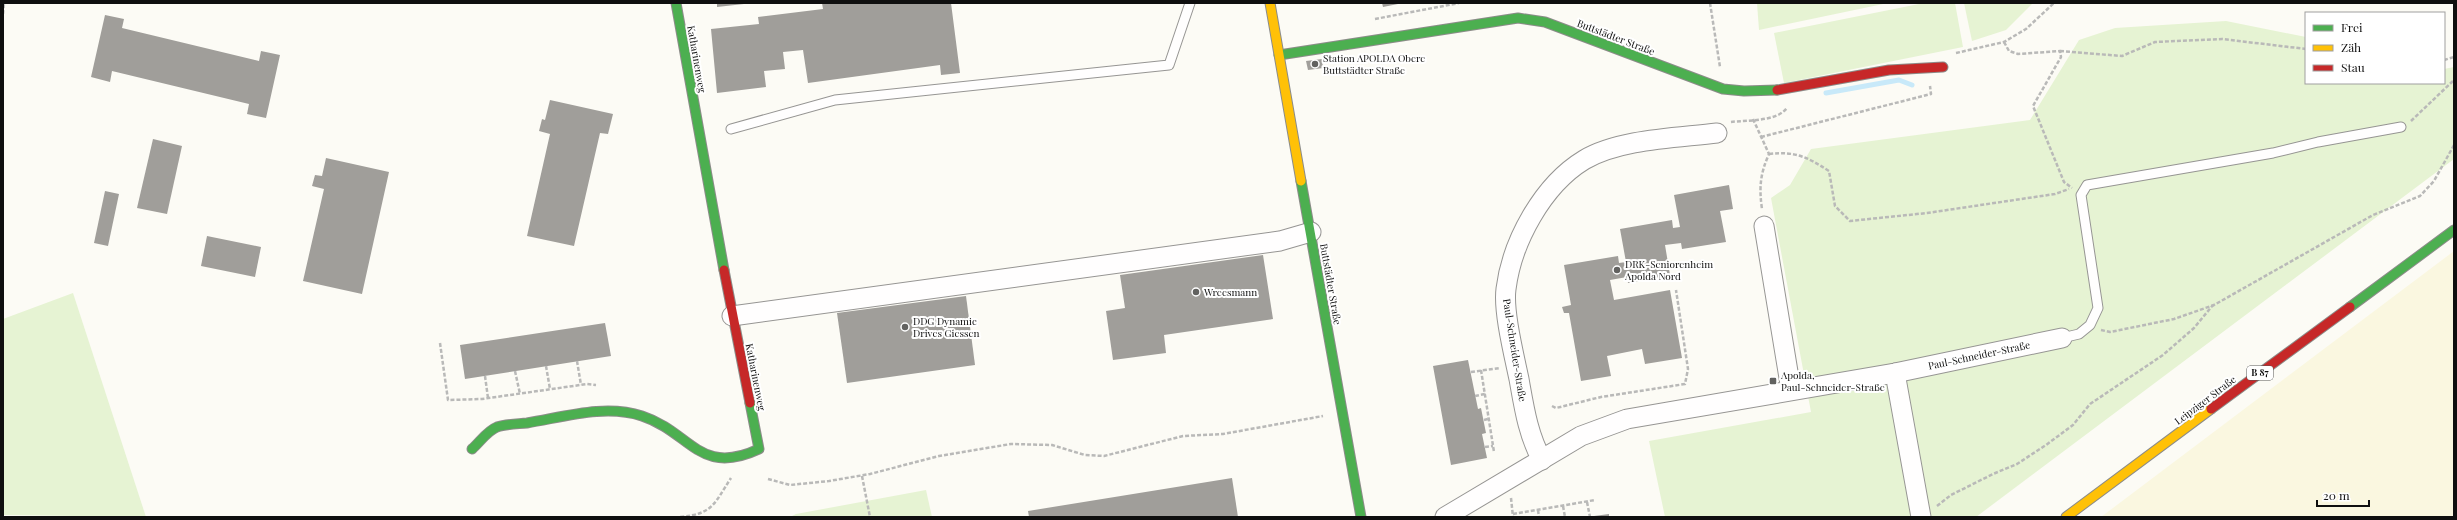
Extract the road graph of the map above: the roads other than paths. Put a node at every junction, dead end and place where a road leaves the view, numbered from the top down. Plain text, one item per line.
1 (676, 3) edge
2 (1190, 3) edge
3 (1270, 3) edge
4 (1279, 55) junction
5 (1943, 67) road end
6 (2401, 126) road end
7 (1723, 128) road end
8 (731, 129) dead end
9 (1764, 226) road end
10 (2454, 230) edge
11 (1311, 232) junction
12 (732, 316) junction
13 (2062, 338) joint
14 (1895, 373) junction
15 (1791, 390) junction
16 (472, 449) dead end
17 (1542, 460) junction
18 (1457, 514) edge
19 (1920, 515) edge
20 (1361, 517) edge
21 (2066, 517) edge

1 - 12 street, Katharinenweg
2 - 8 lane
3 - 4 street, Buttstädter Straße
4 - 5 street, Buttstädter Straße
4 - 11 street, Buttstädter Straße
6 - 13 lane
7 - 17 street, Paul-Schneider-Straße
9 - 15 street
10 - 21 street, Leipziger Straße / B 87
11 - 12 street
11 - 20 street, Buttstädter Straße
12 - 16 street, Katharinenweg
13 - 14 street, Paul-Schneider-Straße
14 - 15 street, Paul-Schneider-Straße
14 - 19 street
15 - 17 street, Paul-Schneider-Straße
17 - 18 street, Paul-Schneider-Straße

